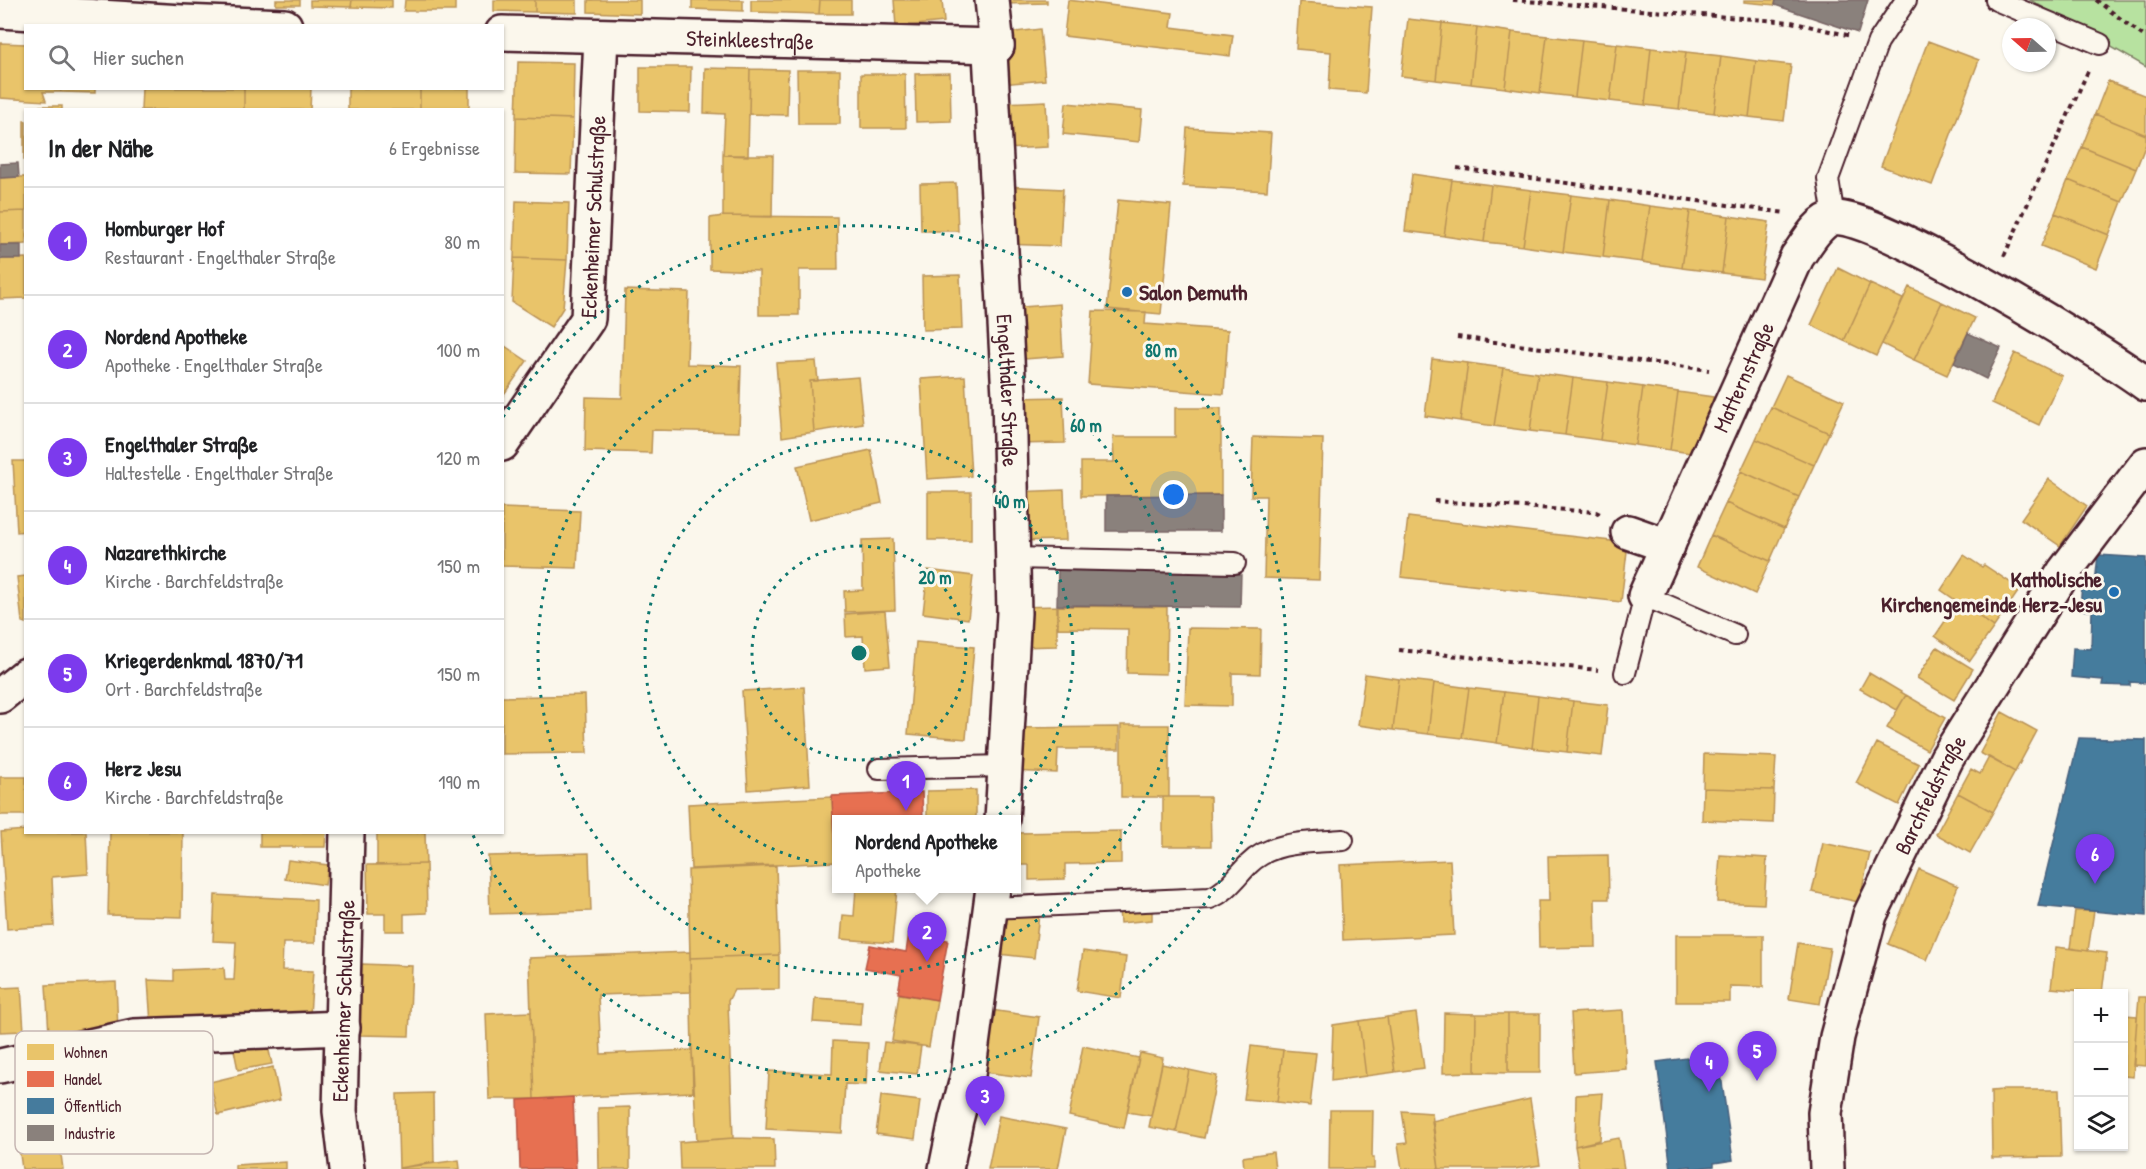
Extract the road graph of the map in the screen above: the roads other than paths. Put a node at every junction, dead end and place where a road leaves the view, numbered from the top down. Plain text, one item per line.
1 (992, 0) edge
2 (1906, 0) edge
3 (1996, 0) edge
4 (0, 11) edge
5 (183, 11) edge
6 (271, 24) edge
7 (504, 33) edge
8 (601, 37) junction
9 (2100, 44) road end
10 (997, 45) junction
11 (1828, 221) junction
12 (2146, 384) edge
13 (504, 441) edge
14 (2146, 464) edge
15 (1628, 532) road end
16 (1668, 546) junction
17 (1013, 558) junction
18 (1235, 563) dead end
19 (1645, 596) junction
20 (1735, 635) dead end
21 (1625, 673) road end
22 (24, 677) edge
23 (0, 696) edge
24 (1005, 766) junction
25 (879, 770) dead end
26 (1002, 815) edge
27 (347, 834) edge
28 (1343, 840) dead end
29 (991, 898) edge
30 (343, 1028) junction
31 (213, 1033) edge
32 (15, 1063) edge
33 (0, 1066) edge
34 (347, 1169) edge
35 (946, 1169) edge
36 (1827, 1169) edge

1 - 10 street, Engelthaler Straße
2 - 11 lane
3 - 9 lane
4 - 5 street
5 - 6 street
7 - 8 street, Steinkleestraße
8 - 10 street, Steinkleestraße
8 - 13 street, Eckenheimer Schulstraße
10 - 17 street, Engelthaler Straße
11 - 12 street
11 - 16 street, Matternstraße
14 - 36 street, Barchfeldstraße
15 - 16 street
16 - 19 street, Matternstraße
17 - 18 lane
17 - 24 street, Engelthaler Straße
19 - 20 lane
19 - 21 lane
22 - 23 street
24 - 25 lane
24 - 26 street, Engelthaler Straße
27 - 30 street, Eckenheimer Schulstraße
28 - 29 lane
29 - 35 street
30 - 31 street
30 - 34 street, Eckenheimer Schulstraße
32 - 33 street

